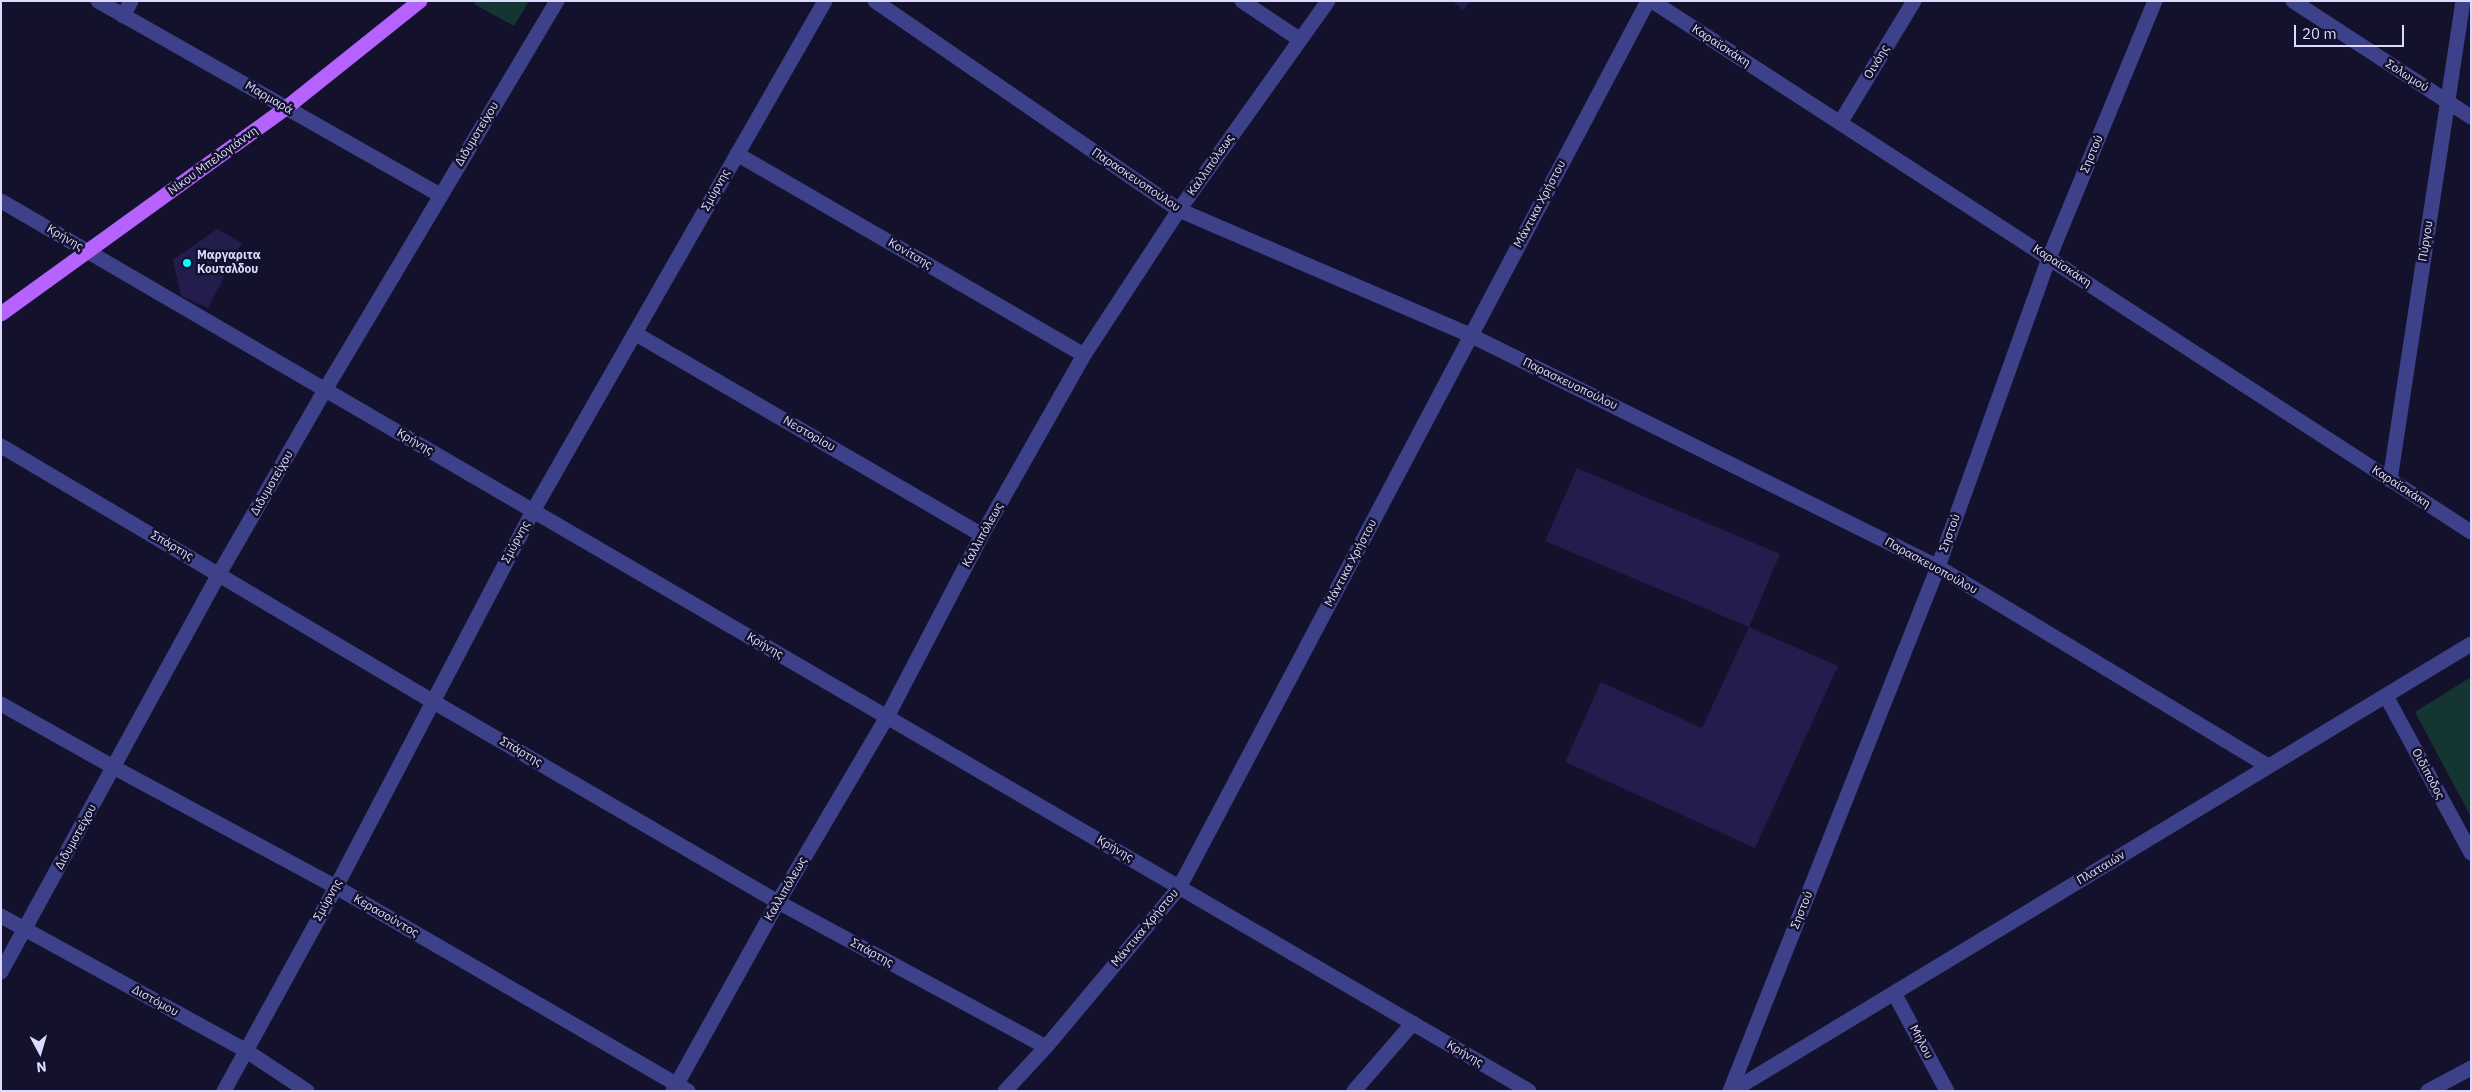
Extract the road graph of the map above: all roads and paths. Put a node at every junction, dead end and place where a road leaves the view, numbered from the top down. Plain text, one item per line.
1 (98, 1) edge
2 (131, 1) edge
3 (420, 1) edge
4 (557, 1) edge
5 (825, 1) edge
6 (874, 1) edge
7 (1242, 1) edge
8 (1328, 1) edge
9 (1648, 1) edge
10 (1652, 1) edge
11 (1914, 1) edge
12 (2155, 1) edge
13 (2293, 1) edge
14 (2463, 1) edge
15 (123, 16) junction
16 (1300, 38) junction
17 (2447, 102) junction
18 (286, 108) junction
19 (2471, 117) edge
20 (1840, 123) junction
21 (737, 154) junction
22 (440, 195) junction
23 (1, 201) edge
24 (1179, 210) junction
25 (87, 251) junction
26 (2049, 258) junction
27 (1, 314) edge
28 (636, 334) junction
29 (1470, 335) junction
30 (1084, 355) junction
31 (325, 390) junction
32 (1, 446) edge
33 (2390, 480) junction
34 (533, 511) junction
35 (2471, 532) edge
36 (982, 535) junction
37 (1938, 567) junction
38 (219, 574) junction
39 (2471, 644) edge
40 (2386, 696) junction
41 (432, 701) junction
42 (1, 704) edge
43 (887, 717) junction
44 (2268, 766) junction
45 (115, 768) junction
46 (2471, 853) edge
47 (336, 887) junction
48 (1179, 888) junction
49 (778, 902) junction
50 (1, 916) edge
51 (25, 930) junction
52 (1, 972) edge
53 (1894, 993) junction
54 (1413, 1023) junction
55 (1046, 1047) junction
56 (245, 1050) junction
57 (2471, 1068) edge
58 (679, 1088) edge
59 (224, 1091) edge
60 (307, 1091) edge
61 (1005, 1091) edge
62 (1354, 1091) edge
63 (1529, 1091) edge
64 (1731, 1091) edge
65 (1947, 1091) edge
66 (2428, 1091) edge

1 - 15 street, Μαρμαρά
2 - 15 street
3 - 18 main road, Νίκου Μπελογιάννη
4 - 22 street, Διδυμοτείχου
5 - 21 street, Σμύρνης
6 - 24 street, Παρασκευοπούλου
7 - 16 street
8 - 16 street, Καλλιπόλεως
9 - 29 street, Μάντικα Χρήστου
10 - 20 street, Καραϊσκάκη
11 - 20 street, Οινόης
12 - 26 street, Σηστού
13 - 17 street, Σολωμού
14 - 17 street, Πύργου
15 - 18 street, Μαρμαρά
16 - 24 street, Καλλιπόλεως
17 - 19 street, Σολωμού
17 - 33 street, Πύργου
18 - 22 street, Μαρμαρά
18 - 25 main road, Νίκου Μπελογιάννη
20 - 26 street, Καραϊσκάκη
21 - 28 street, Σμύρνης
21 - 30 street, Κονίτσης
22 - 31 street, Διδυμοτείχου
23 - 25 street, Κρήνης
24 - 29 street, Παρασκευοπούλου
24 - 30 street, Καλλιπόλεως
25 - 27 main road, Νίκου Μπελογιάννη
25 - 31 street, Κρήνης
26 - 33 street, Καραϊσκάκη
26 - 37 street, Σηστού
28 - 34 street, Σμύρνης
28 - 36 street, Νεστορίου
29 - 37 street, Παρασκευοπούλου
29 - 48 street, Μάντικα Χρήστου
30 - 36 street, Καλλιπόλεως
31 - 34 street, Κρήνης
31 - 38 street, Διδυμοτείχου
32 - 38 street, Σπάρτης
33 - 35 street, Καραϊσκάκη
34 - 41 street, Σμύρνης
34 - 43 street, Κρήνης
36 - 43 street, Καλλιπόλεως
37 - 44 street, Παρασκευοπούλου
37 - 64 street, Σηστού
38 - 41 street, Σπάρτης
38 - 45 street, Διδυμοτείχου
39 - 40 street, Πλαταιών
40 - 44 street, Πλαταιών
40 - 46 street, Οιδίποδος
41 - 47 street, Σμύρνης
41 - 49 street, Σπάρτης
42 - 45 street, Κερασούντος
43 - 48 street, Κρήνης
43 - 49 street, Καλλιπόλεως
44 - 53 street, Πλαταιών
45 - 47 street, Κερασούντος
45 - 51 street, Διδυμοτείχου
47 - 56 street, Σμύρνης
47 - 58 street, Κερασούντος
48 - 54 street, Κρήνης
48 - 55 street, Μάντικα Χρήστου
49 - 55 street, Σπάρτης
49 - 58 street, Καλλιπόλεως
50 - 51 street, Διστόμου
51 - 52 street, Διδυμοτείχου
51 - 56 street, Διστόμου
53 - 64 street, Πλαταιών
53 - 65 street, Μήλου
54 - 62 street
54 - 63 street, Κρήνης
55 - 61 street, Μάντικα Χρήστου
56 - 59 street, Σμύρνης
56 - 60 street, Διστόμου
57 - 66 street

